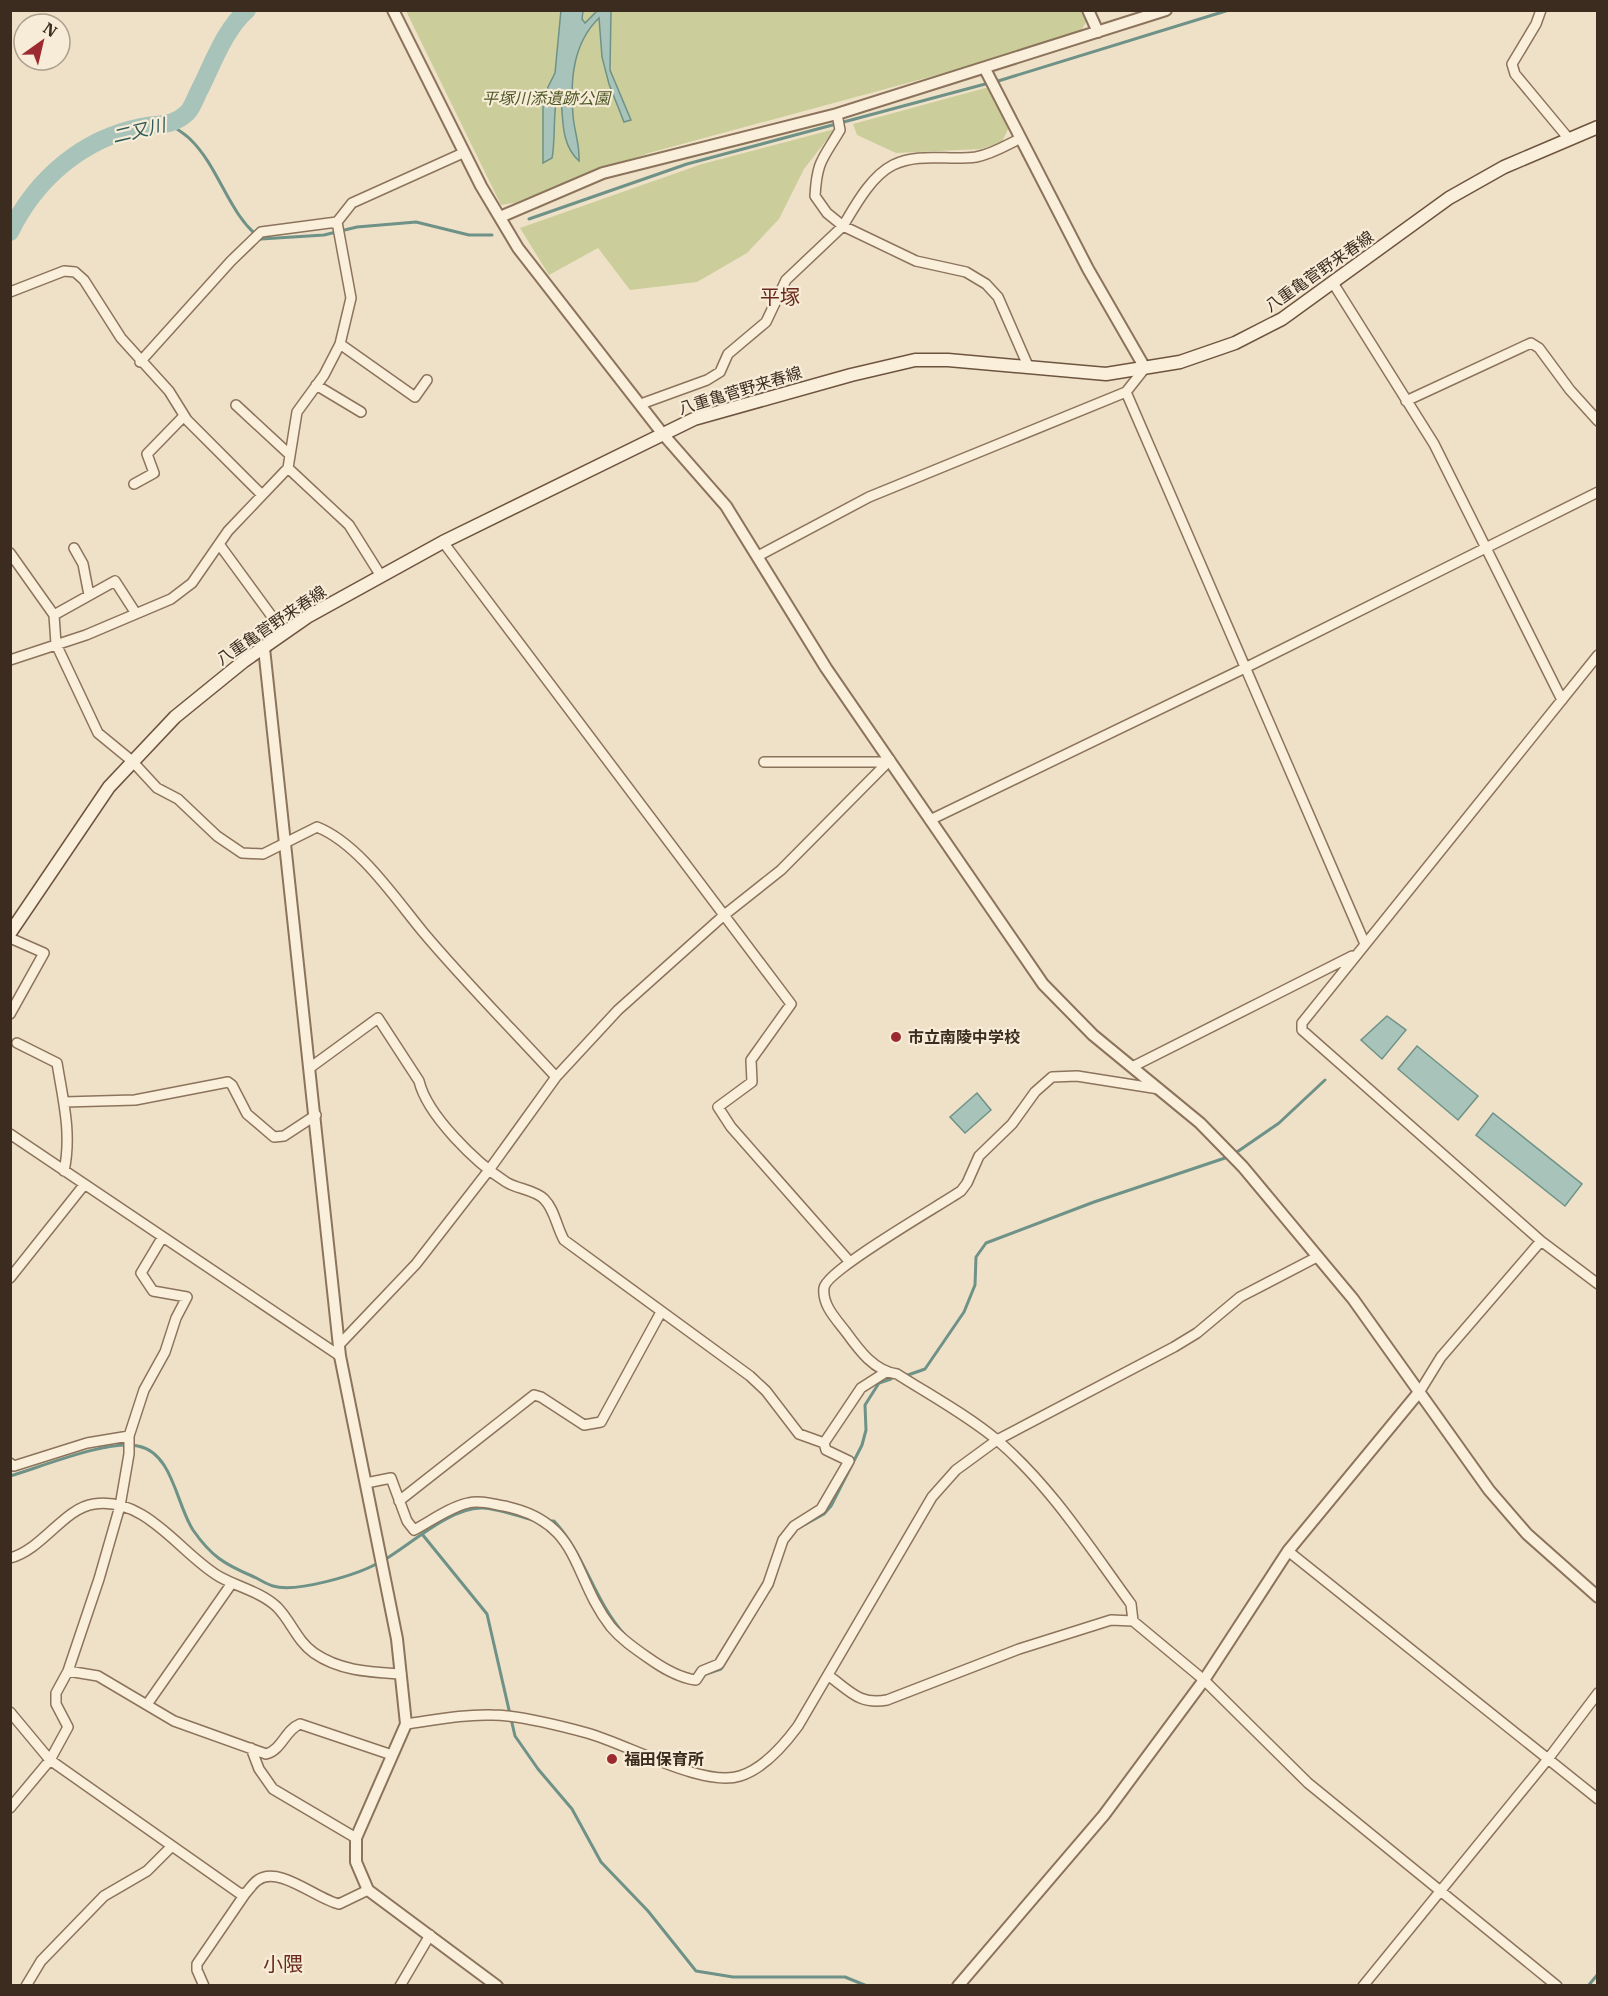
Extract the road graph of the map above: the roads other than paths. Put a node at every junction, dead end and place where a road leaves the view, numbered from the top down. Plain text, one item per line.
1 (393, 10) edge
2 (1088, 10) edge
3 (1166, 10) edge
4 (1541, 10) edge
5 (1098, 32) junction
6 (988, 74) junction
7 (837, 114) junction
8 (1598, 127) edge
9 (1019, 139) junction
10 (1569, 139) junction
11 (464, 153) junction
12 (500, 217) junction
13 (337, 222) junction
14 (843, 226) junction
15 (1333, 283) junction
16 (10, 292) edge
17 (340, 344) junction
18 (140, 362) junction
19 (1029, 368) junction
20 (1145, 368) junction
21 (427, 380) dead end
22 (316, 385) junction
23 (1126, 392) junction
24 (1406, 401) junction
25 (640, 404) junction
26 (236, 405) dead end
27 (361, 412) dead end
28 (184, 416) junction
29 (1598, 421) edge
30 (662, 433) junction
31 (290, 455) junction
32 (288, 468) junction
33 (134, 484) dead end
34 (1598, 492) edge
35 (262, 495) junction
36 (443, 542) junction
37 (219, 544) junction
38 (74, 548) dead end
39 (1484, 548) junction
40 (10, 553) edge
41 (758, 556) junction
42 (381, 576) junction
43 (89, 596) junction
44 (135, 612) junction
45 (54, 615) junction
46 (284, 633) junction
47 (56, 644) junction
48 (264, 648) junction
49 (1598, 655) edge
50 (10, 660) edge
51 (1247, 667) junction
52 (1562, 700) junction
53 (132, 761) junction
54 (889, 761) junction
55 (764, 762) dead end
56 (930, 820) junction
57 (286, 843) junction
58 (723, 916) junction
59 (10, 933) edge
60 (10, 938) edge
61 (1365, 944) junction
62 (1357, 953) junction
63 (10, 1014) edge
64 (17, 1043) dead end
65 (311, 1067) junction
66 (1132, 1067) junction
67 (556, 1077) junction
68 (1161, 1090) junction
69 (64, 1101) junction
70 (316, 1115) junction
71 (10, 1134) edge
72 (489, 1170) junction
73 (64, 1171) junction
74 (84, 1185) junction
75 (162, 1238) junction
76 (1541, 1241) junction
77 (1317, 1257) junction
78 (849, 1261) junction
79 (10, 1278) edge
80 (1598, 1284) edge
81 (661, 1312) junction
82 (339, 1350) junction
83 (886, 1372) junction
84 (1420, 1391) junction
85 (129, 1436) junction
86 (997, 1440) junction
87 (824, 1443) junction
88 (10, 1463) edge
89 (366, 1483) junction
90 (399, 1501) junction
91 (120, 1506) junction
92 (1288, 1551) junction
93 (10, 1558) edge
94 (232, 1583) junction
95 (1598, 1597) edge
96 (1133, 1621) junction
97 (68, 1671) junction
98 (401, 1674) junction
99 (828, 1676) junction
100 (1203, 1680) junction
101 (1598, 1693) edge
102 (148, 1703) junction
103 (10, 1712) edge
104 (406, 1724) junction
105 (251, 1748) junction
106 (392, 1755) junction
107 (1548, 1759) junction
108 (50, 1760) junction
109 (1598, 1799) edge
110 (10, 1808) edge
111 (356, 1838) junction
112 (171, 1846) junction
113 (368, 1890) junction
114 (1440, 1891) junction
115 (244, 1894) junction
116 (430, 1935) junction
117 (26, 1986) edge
118 (204, 1986) edge
119 (400, 1986) edge
120 (497, 1986) edge
121 (958, 1986) edge
122 (1363, 1986) edge
123 (1557, 1986) edge

1 - 11 street
2 - 5 street
3 - 5 street
4 - 10 street
5 - 6 street
6 - 7 street
6 - 9 street
7 - 12 street
7 - 14 street
8 - 10 main road, 八重亀菅野来春線
9 - 14 street
9 - 20 street
10 - 15 main road, 八重亀菅野来春線
11 - 12 street
11 - 13 street
12 - 25 street
13 - 17 street
13 - 18 street
14 - 19 street
14 - 25 street
15 - 20 main road, 八重亀菅野来春線
15 - 24 street
16 - 18 street
17 - 21 street
17 - 22 street
18 - 28 street
19 - 20 main road, 八重亀菅野来春線
19 - 30 main road, 八重亀菅野来春線
20 - 23 street
22 - 27 street
22 - 31 street
23 - 41 street
23 - 51 street
24 - 29 street
24 - 39 street
25 - 30 street
26 - 31 street
28 - 33 street
28 - 35 street
30 - 36 main road, 八重亀菅野来春線
30 - 41 street
31 - 32 street
32 - 35 street
32 - 42 street
34 - 39 street
35 - 37 street
36 - 42 main road, 八重亀菅野来春線
36 - 58 street
37 - 44 street
37 - 46 street
38 - 43 street
39 - 51 street
39 - 52 street
40 - 45 street
41 - 54 street
42 - 46 main road, 八重亀菅野来春線
43 - 44 street
43 - 45 street
44 - 47 street
45 - 47 street
46 - 48 main road, 八重亀菅野来春線
47 - 50 street
47 - 53 street
48 - 53 main road, 八重亀菅野来春線
48 - 57 street
49 - 52 street
51 - 56 street
51 - 61 street
52 - 61 street
53 - 57 street
53 - 59 main road, 八重亀菅野来春線
54 - 55 street
54 - 56 street
54 - 58 street
56 - 66 street
57 - 65 street
57 - 67 street
58 - 67 street
58 - 78 street
60 - 63 street
61 - 62 street
62 - 66 street
62 - 76 street
64 - 69 street
65 - 70 street
65 - 72 street
66 - 68 street
67 - 72 street
68 - 77 street
68 - 78 street
69 - 70 street
69 - 73 street
70 - 82 street
71 - 73 street
72 - 81 street
72 - 82 street
73 - 74 street
74 - 75 street
74 - 79 street
75 - 82 street
75 - 85 street
76 - 80 street
76 - 84 street
77 - 84 street
77 - 86 street
78 - 83 street
81 - 87 street
81 - 90 street
82 - 89 street
83 - 86 street
83 - 87 street
84 - 92 street
84 - 95 street
85 - 88 street
85 - 91 street
86 - 96 street
86 - 99 street
87 - 90 street
89 - 90 street
89 - 98 street
91 - 93 street
91 - 94 street
91 - 97 street
92 - 100 street
92 - 107 street
94 - 98 street
94 - 102 street
96 - 99 street
96 - 100 street
97 - 102 street
97 - 108 street
98 - 104 street
99 - 104 street
100 - 114 street
100 - 121 street
101 - 107 street
102 - 105 street
103 - 108 street
104 - 106 street
105 - 106 street
105 - 111 street
106 - 111 street
107 - 109 street
107 - 114 street
108 - 110 street
108 - 112 street
111 - 113 street
112 - 115 street
112 - 117 street
113 - 115 street
113 - 116 street
114 - 122 street
114 - 123 street
115 - 118 street
116 - 119 street
116 - 120 street

